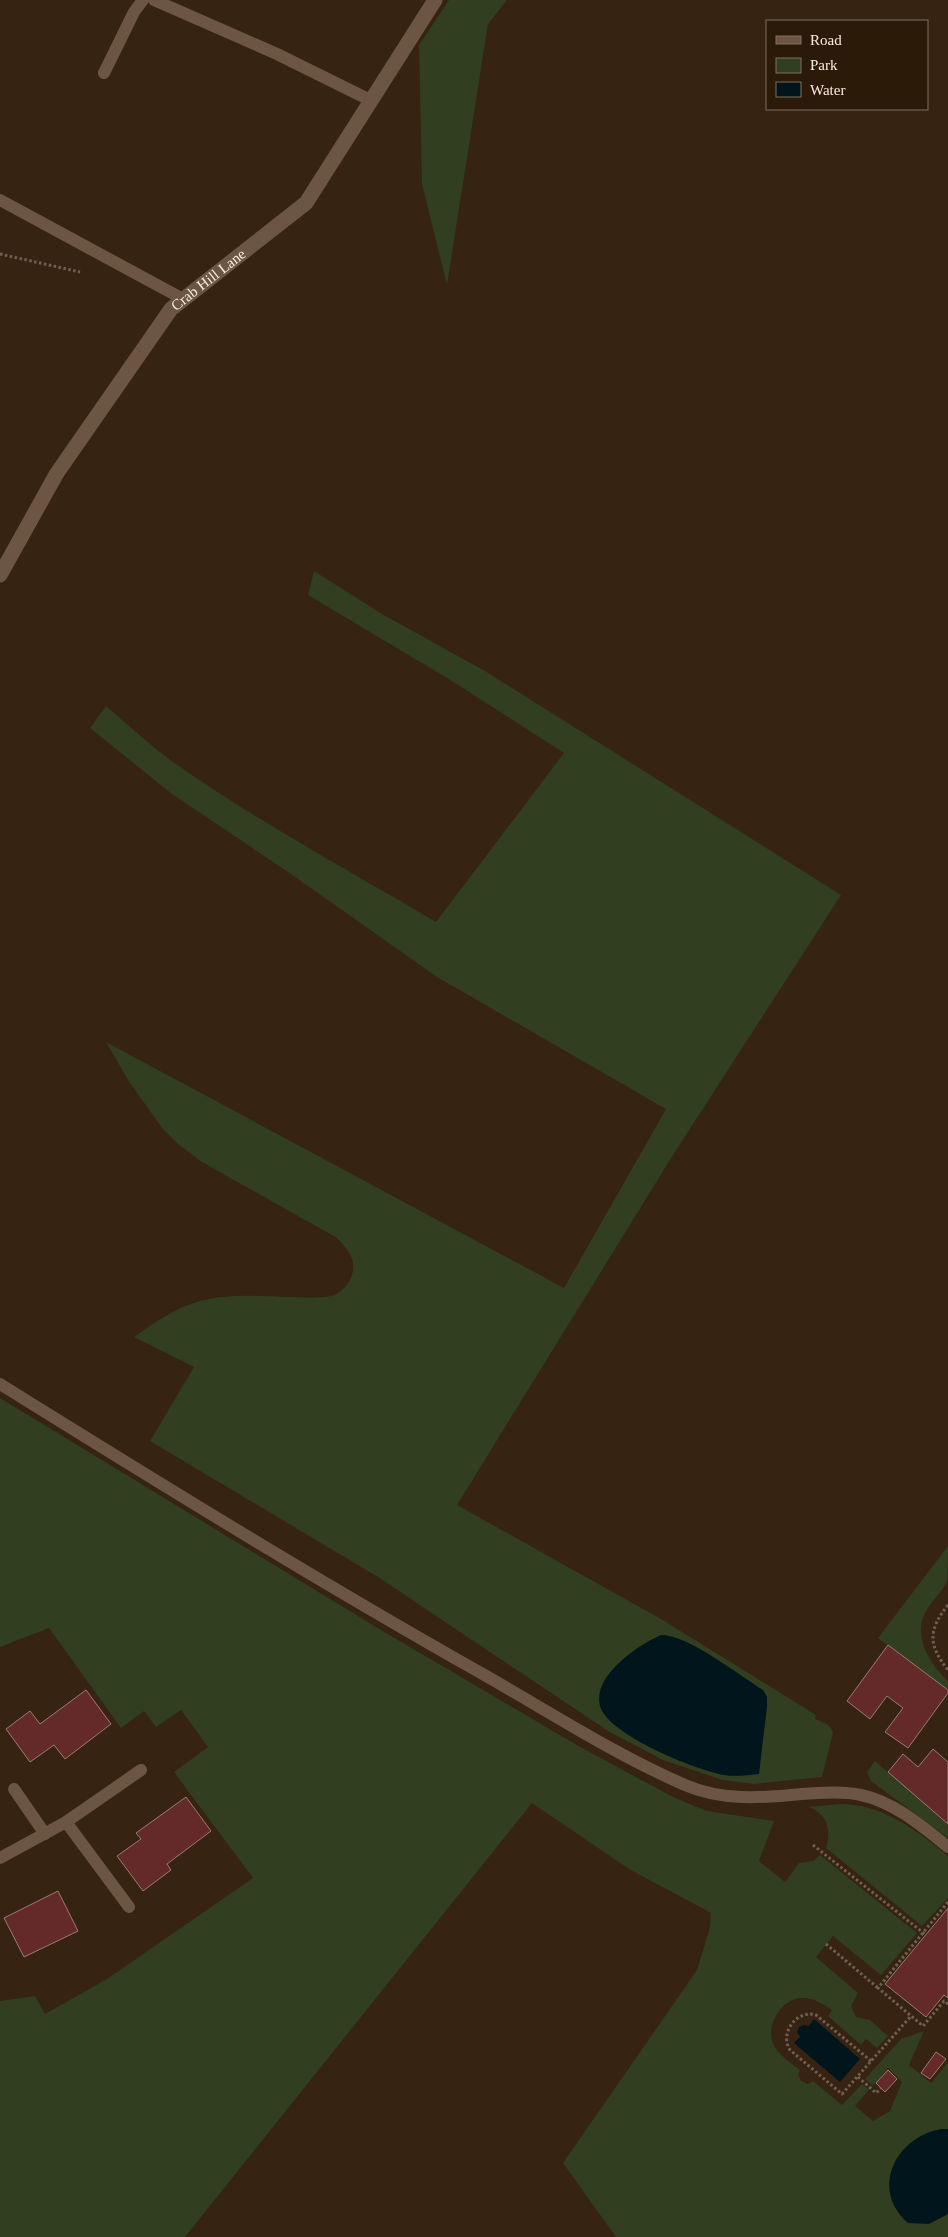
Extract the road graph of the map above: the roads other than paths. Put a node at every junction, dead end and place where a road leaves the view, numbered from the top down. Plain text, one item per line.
1 (144, 0) edge
2 (154, 0) edge
3 (435, 0) edge
4 (104, 73) dead end
5 (370, 100) junction
6 (0, 200) edge
7 (183, 299) junction
8 (0, 575) edge
9 (0, 1384) edge
10 (141, 1770) dead end
11 (14, 1789) dead end
12 (66, 1822) junction
13 (45, 1834) junction
14 (948, 1847) edge
15 (0, 1858) edge
16 (129, 1907) dead end

1 - 4 lane
2 - 5 lane
3 - 5 street, Crab Hill Lane
5 - 7 street, Crab Hill Lane
6 - 7 lane
7 - 8 street, Crab Hill Lane
9 - 14 lane
10 - 12 lane
11 - 13 lane
12 - 13 lane
12 - 16 lane
13 - 15 lane

